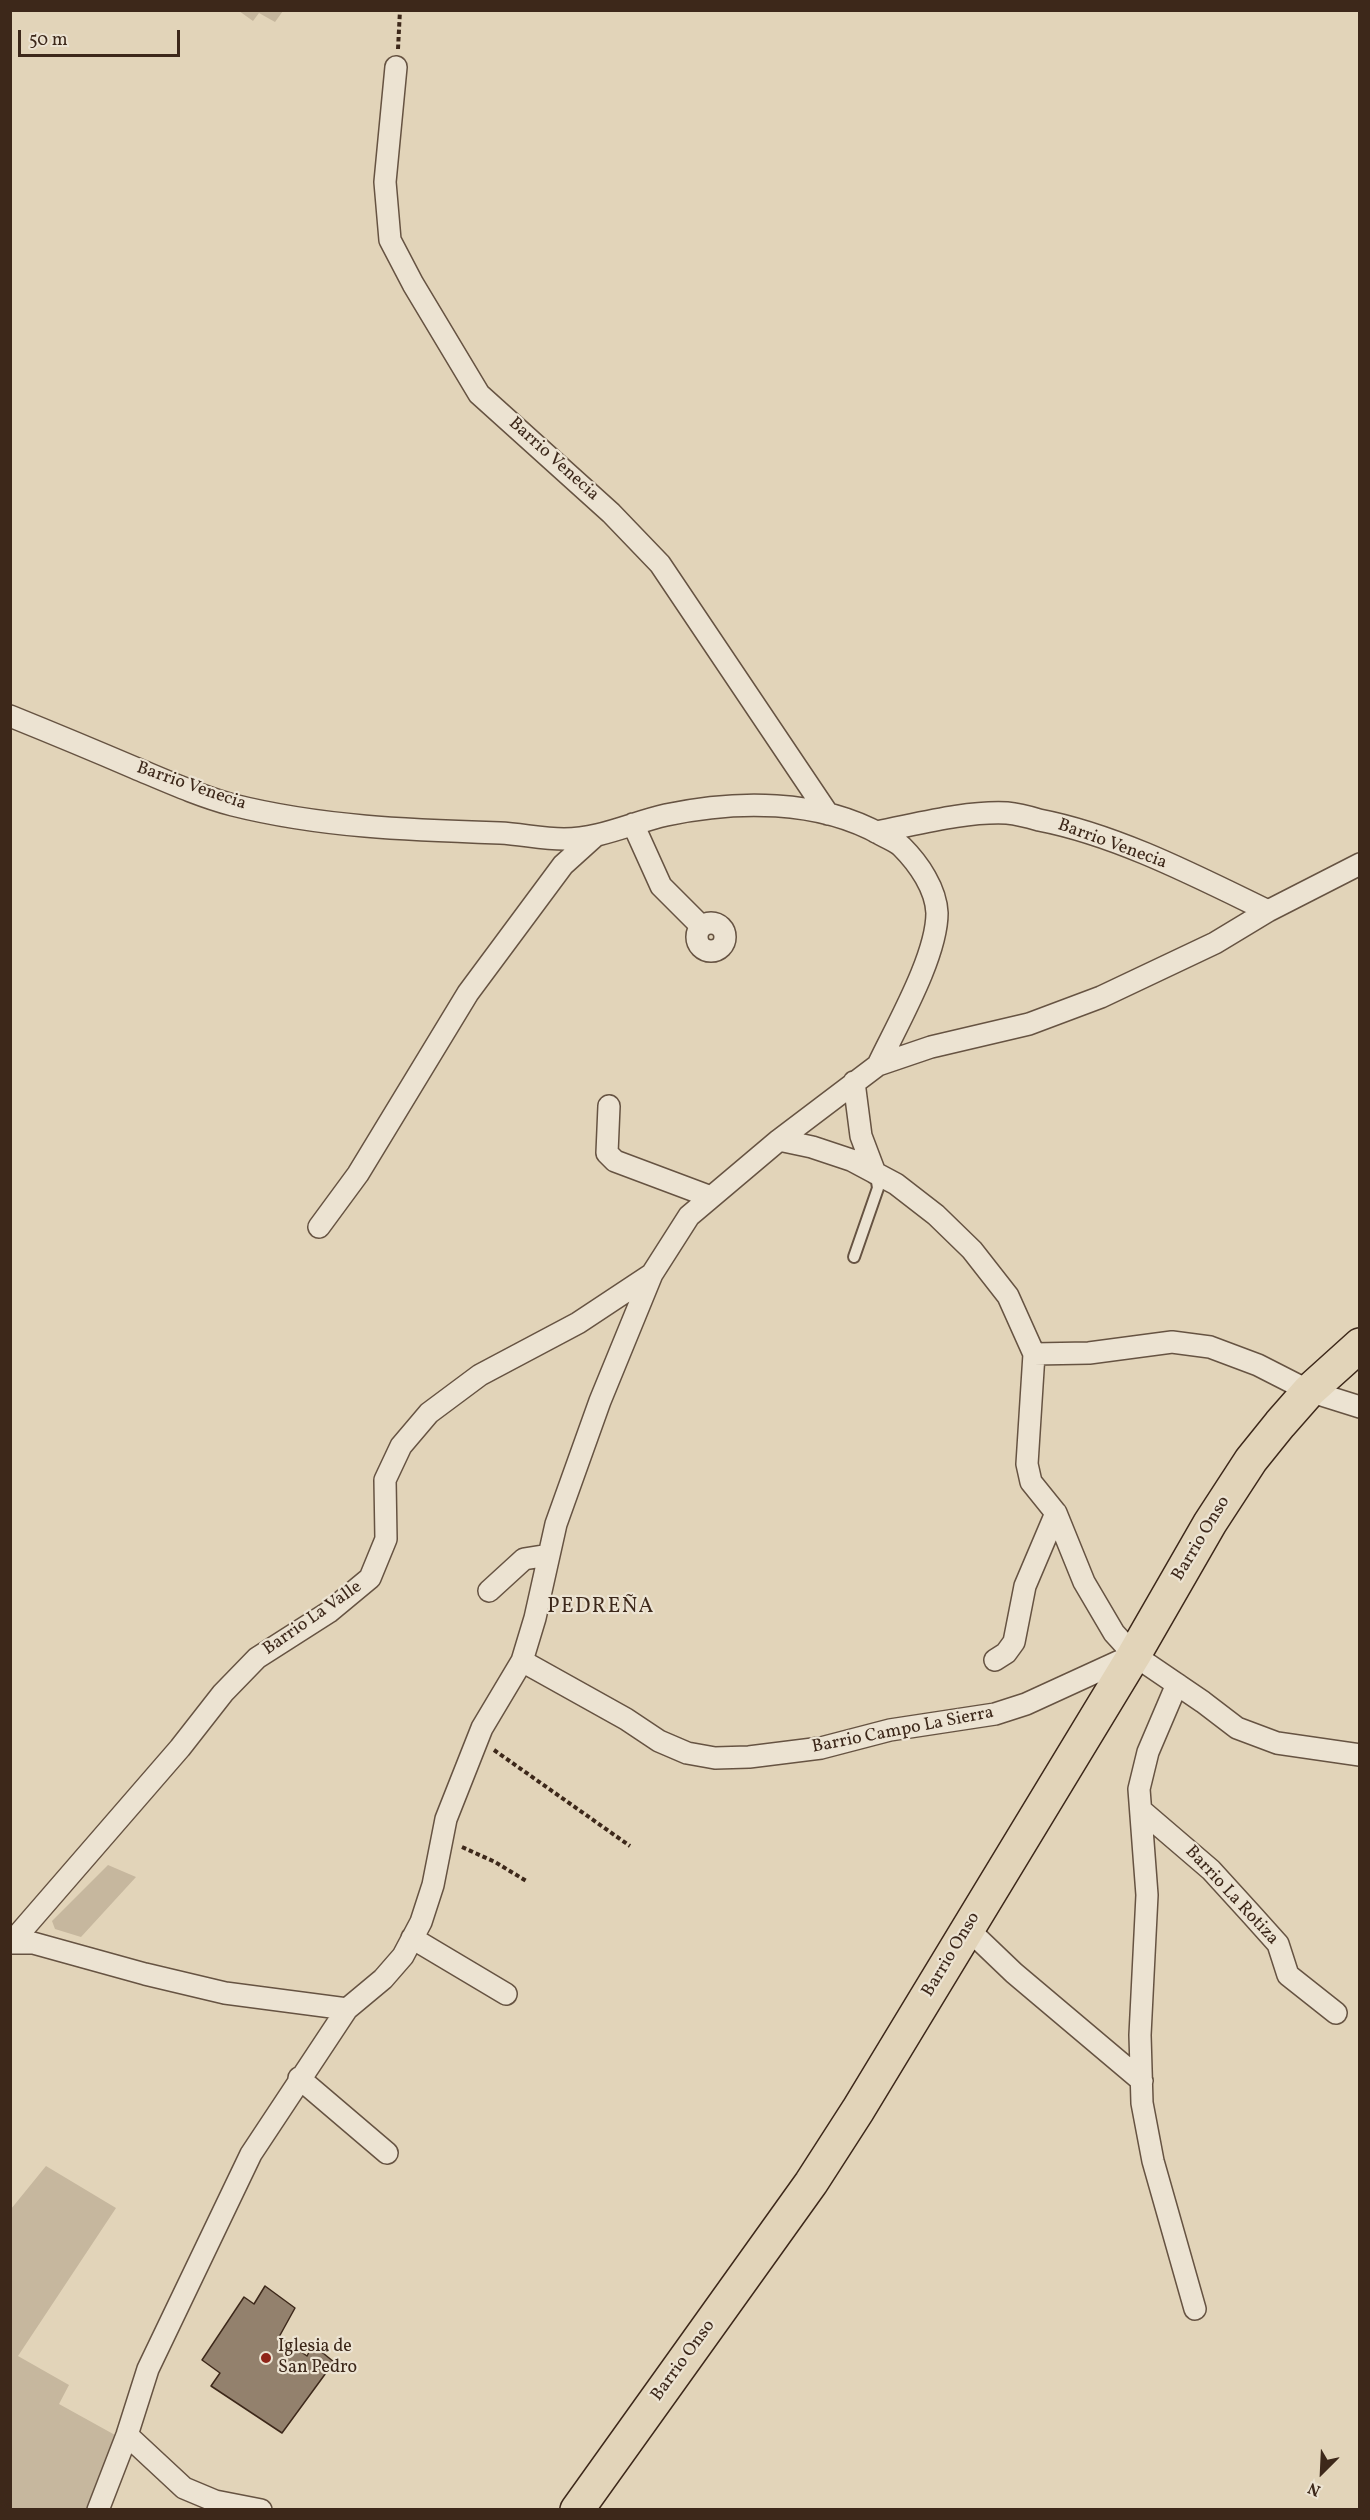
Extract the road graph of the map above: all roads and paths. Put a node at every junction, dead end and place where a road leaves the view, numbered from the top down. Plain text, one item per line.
1 (400, 10) edge
2 (396, 67) joint
3 (10, 716) edge
4 (828, 814) junction
5 (633, 824) junction
6 (876, 832) junction
7 (594, 837) junction
8 (1359, 864) edge
9 (1268, 911) junction
10 (701, 926) dead end
11 (878, 1065) junction
12 (854, 1082) junction
13 (609, 1106) dead end
14 (779, 1140) junction
15 (875, 1173) junction
16 (711, 1197) junction
17 (319, 1227) dead end
18 (854, 1257) dead end
19 (652, 1274) junction
20 (1359, 1344) edge
21 (1034, 1354) junction
22 (1309, 1391) junction
23 (1359, 1407) edge
24 (1056, 1513) junction
25 (549, 1555) junction
26 (489, 1592) dead end
27 (1134, 1655) junction
28 (995, 1660) dead end
29 (522, 1661) junction
30 (1177, 1684) junction
31 (478, 1739) junction
32 (1359, 1755) edge
33 (1141, 1810) junction
34 (442, 1839) junction
35 (630, 1846) dead end
36 (528, 1882) dead end
37 (968, 1929) junction
38 (412, 1938) junction
39 (11, 1942) edge
40 (506, 1994) dead end
41 (347, 2009) junction
42 (1336, 2013) dead end
43 (299, 2078) junction
44 (1142, 2081) junction
45 (387, 2153) dead end
46 (1195, 2309) dead end
47 (127, 2434) junction
48 (98, 2510) edge
49 (261, 2510) edge
50 (577, 2510) edge

1 - 2 path
2 - 4 street, Barrio Venecia
3 - 7 street, Barrio Venecia
4 - 5 street, Barrio Venecia
4 - 6 street, Barrio Venecia
5 - 7 street, Barrio Venecia
5 - 10 street
6 - 9 street, Barrio Venecia
6 - 11 street, Barrio Venecia
7 - 17 street, Barrio Venecia
8 - 9 street
9 - 11 street
11 - 12 street
12 - 14 street
12 - 15 street
13 - 16 street
14 - 15 street
14 - 16 street
15 - 18 lane
15 - 21 street
16 - 19 street
19 - 25 street
19 - 39 street, Barrio La Valle
20 - 22 main road, Barrio Onso
21 - 22 street
21 - 24 street
22 - 23 street
22 - 27 main road, Barrio Onso
24 - 27 street
24 - 28 street
25 - 26 street
25 - 29 street
27 - 29 street, Barrio Campo La Sierra
27 - 30 street
27 - 37 main road, Barrio Onso
29 - 31 street
30 - 32 street
30 - 33 street
31 - 34 street
31 - 35 path
33 - 42 street, Barrio La Rotiza
33 - 44 street
34 - 36 path
34 - 38 street
37 - 44 street
37 - 50 main road, Barrio Onso
38 - 40 street
38 - 41 street
39 - 41 street, Barrio La Valle
41 - 43 street
43 - 45 street
43 - 47 street
44 - 46 street
47 - 48 street
47 - 49 street

